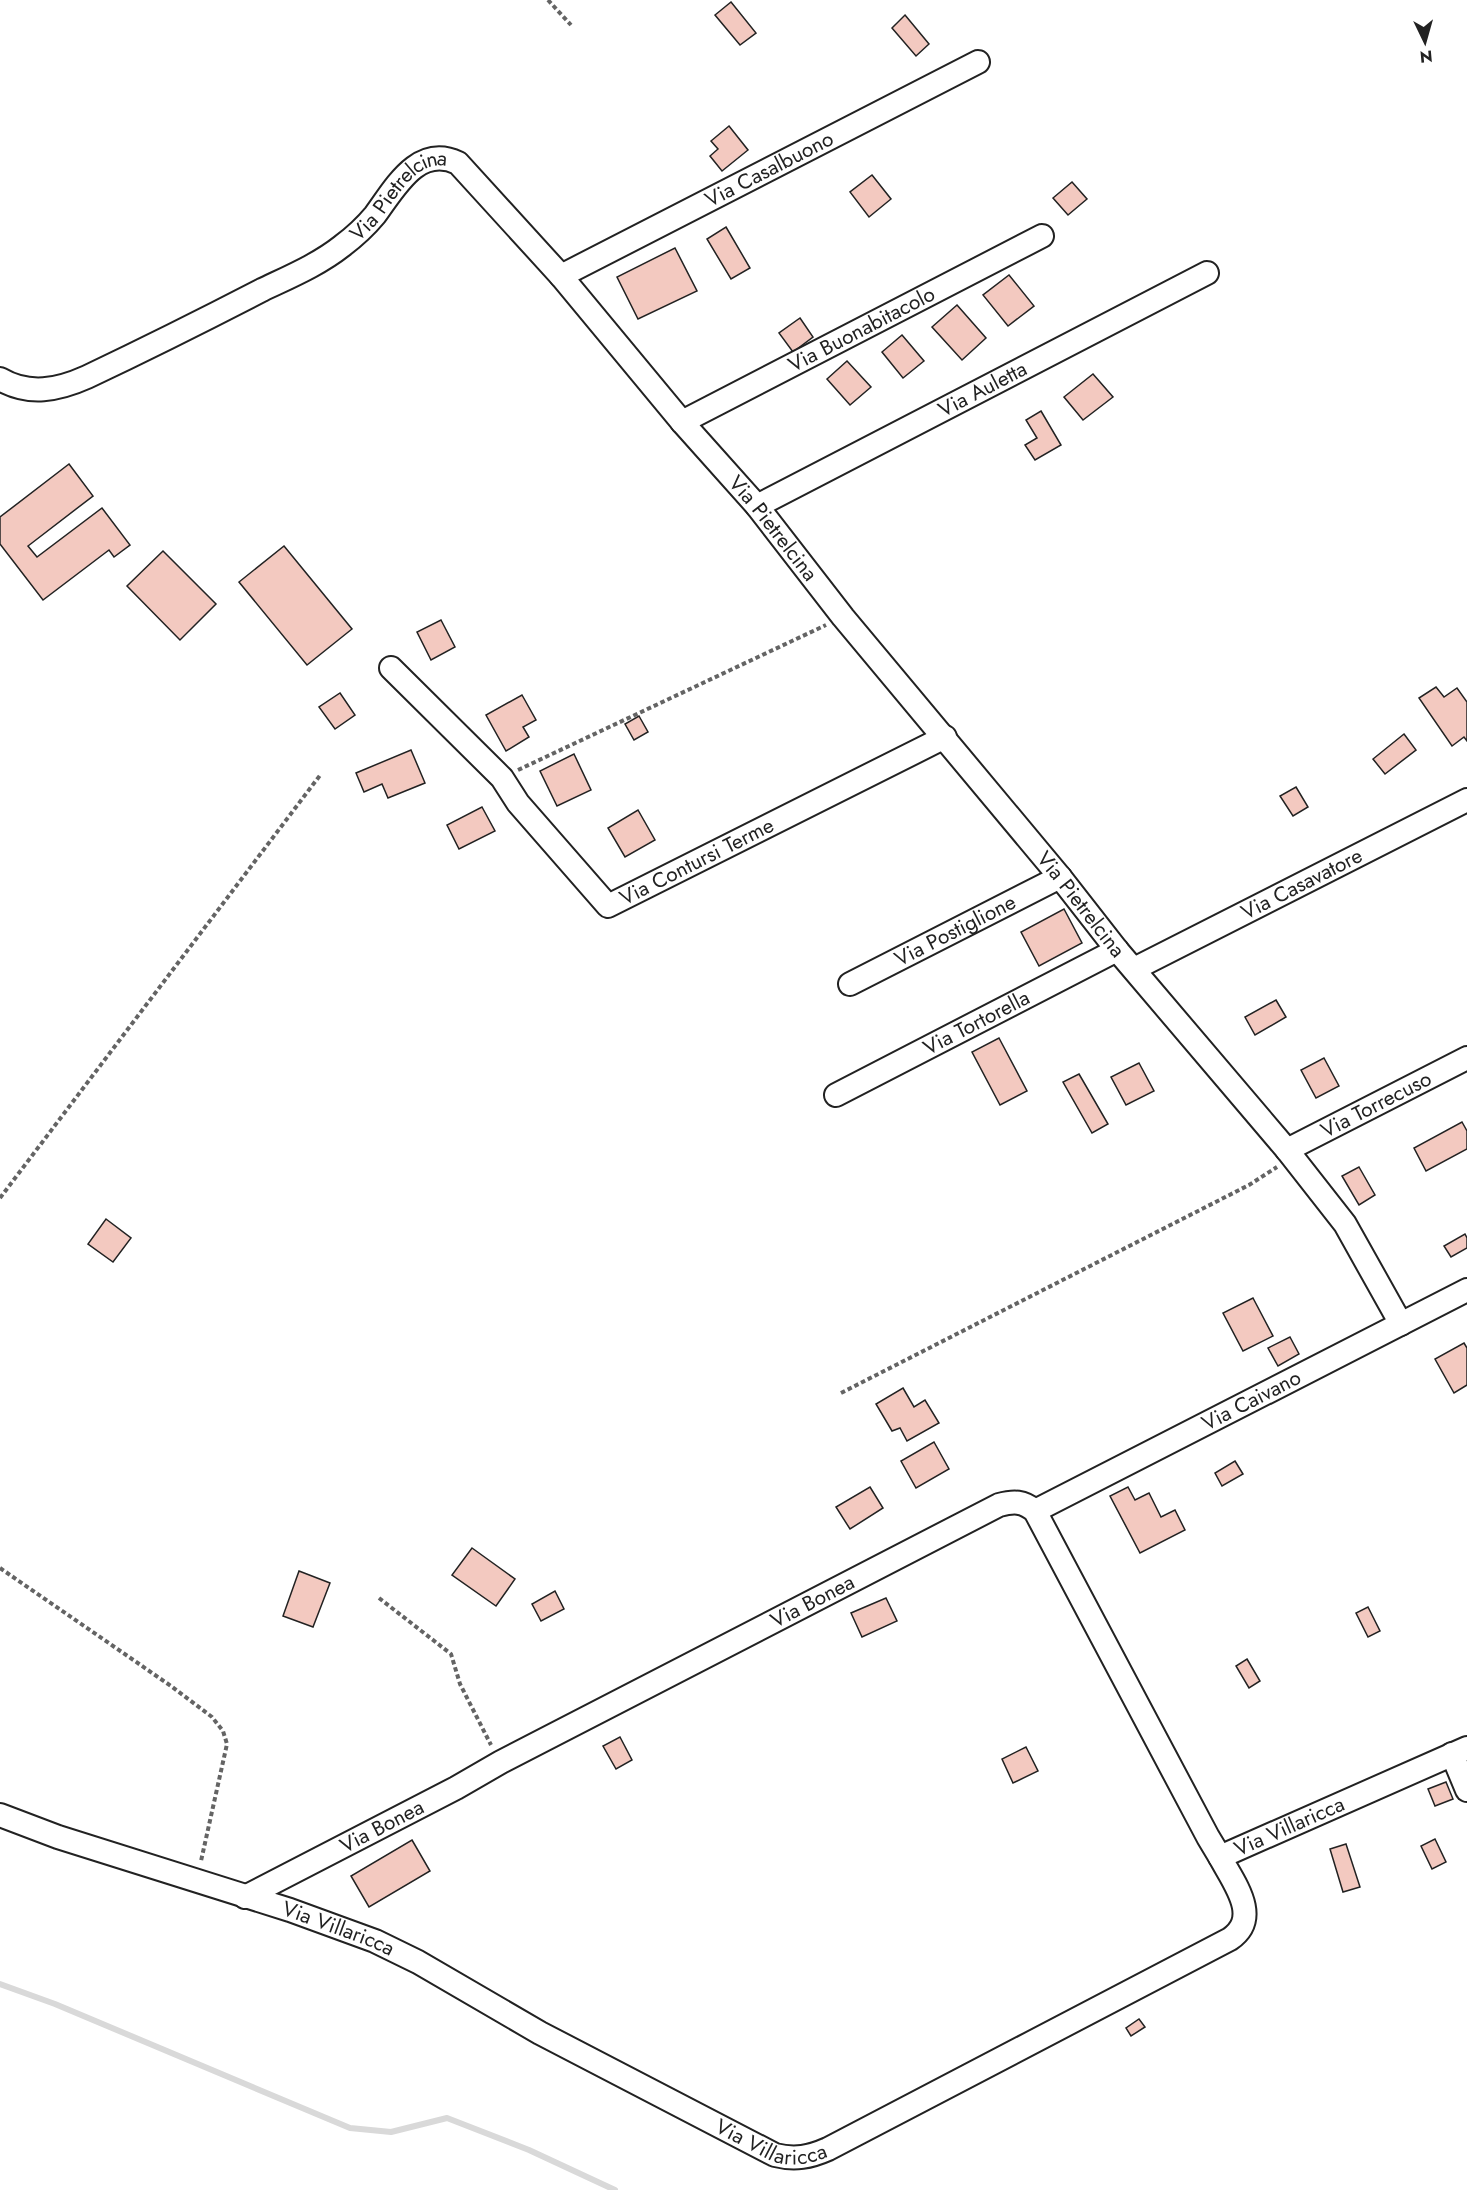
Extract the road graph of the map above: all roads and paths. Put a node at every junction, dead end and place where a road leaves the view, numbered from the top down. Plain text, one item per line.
1 (548, 0) edge
2 (571, 25) dead end
3 (978, 62) dead end
4 (1042, 236) dead end
5 (1207, 273) dead end
6 (561, 276) junction
7 (0, 379) edge
8 (682, 422) junction
9 (757, 506) junction
10 (843, 617) junction
11 (391, 668) dead end
12 (945, 737) junction
13 (321, 774) dead end
14 (502, 778) junction
15 (1467, 800) edge
16 (1060, 877) junction
17 (1117, 950) junction
18 (1134, 969) junction
19 (850, 984) dead end
20 (1467, 1058) edge
21 (836, 1095) dead end
22 (1290, 1153) junction
23 (0, 1198) edge
24 (1467, 1290) edge
25 (1401, 1324) junction
26 (841, 1393) dead end
27 (1035, 1511) junction
28 (0, 1568) edge
29 (379, 1598) dead end
30 (1460, 1751) edge
31 (501, 1762) junction
32 (1467, 1790) edge
33 (0, 1815) edge
34 (1220, 1857) junction
35 (196, 1881) junction
36 (245, 1898) junction

1 - 2 path
3 - 6 street, Via Casalbuono
4 - 8 street, Via Buonabitacolo
5 - 9 street, Via Auletta
6 - 7 street, Via Pietrelcina
6 - 8 street, Via Pietrelcina
8 - 9 street, Via Pietrelcina
9 - 10 street, Via Pietrelcina
10 - 12 street, Via Pietrelcina
10 - 14 path
11 - 14 street, Via Contursi Terme
12 - 14 street, Via Contursi Terme
12 - 16 street, Via Pietrelcina
13 - 23 path
15 - 18 street, Via Casavatore
16 - 17 street, Via Pietrelcina
16 - 19 street, Via Postiglione
17 - 18 street, Via Pietrelcina
17 - 21 street, Via Tortorella
18 - 22 street, Via Pietrelcina
20 - 22 street, Via Torrecuso
22 - 25 street, Via Pietrelcina
22 - 26 path
24 - 25 street, Via Caivano
25 - 27 street, Via Caivano
27 - 31 street, Via Bonea
27 - 34 street
28 - 35 path
29 - 31 path
30 - 32 street
30 - 34 street, Via Villaricca
31 - 36 street, Via Bonea
33 - 35 street, Via Villaricca
34 - 36 street, Via Villaricca
35 - 36 street, Via Villaricca

